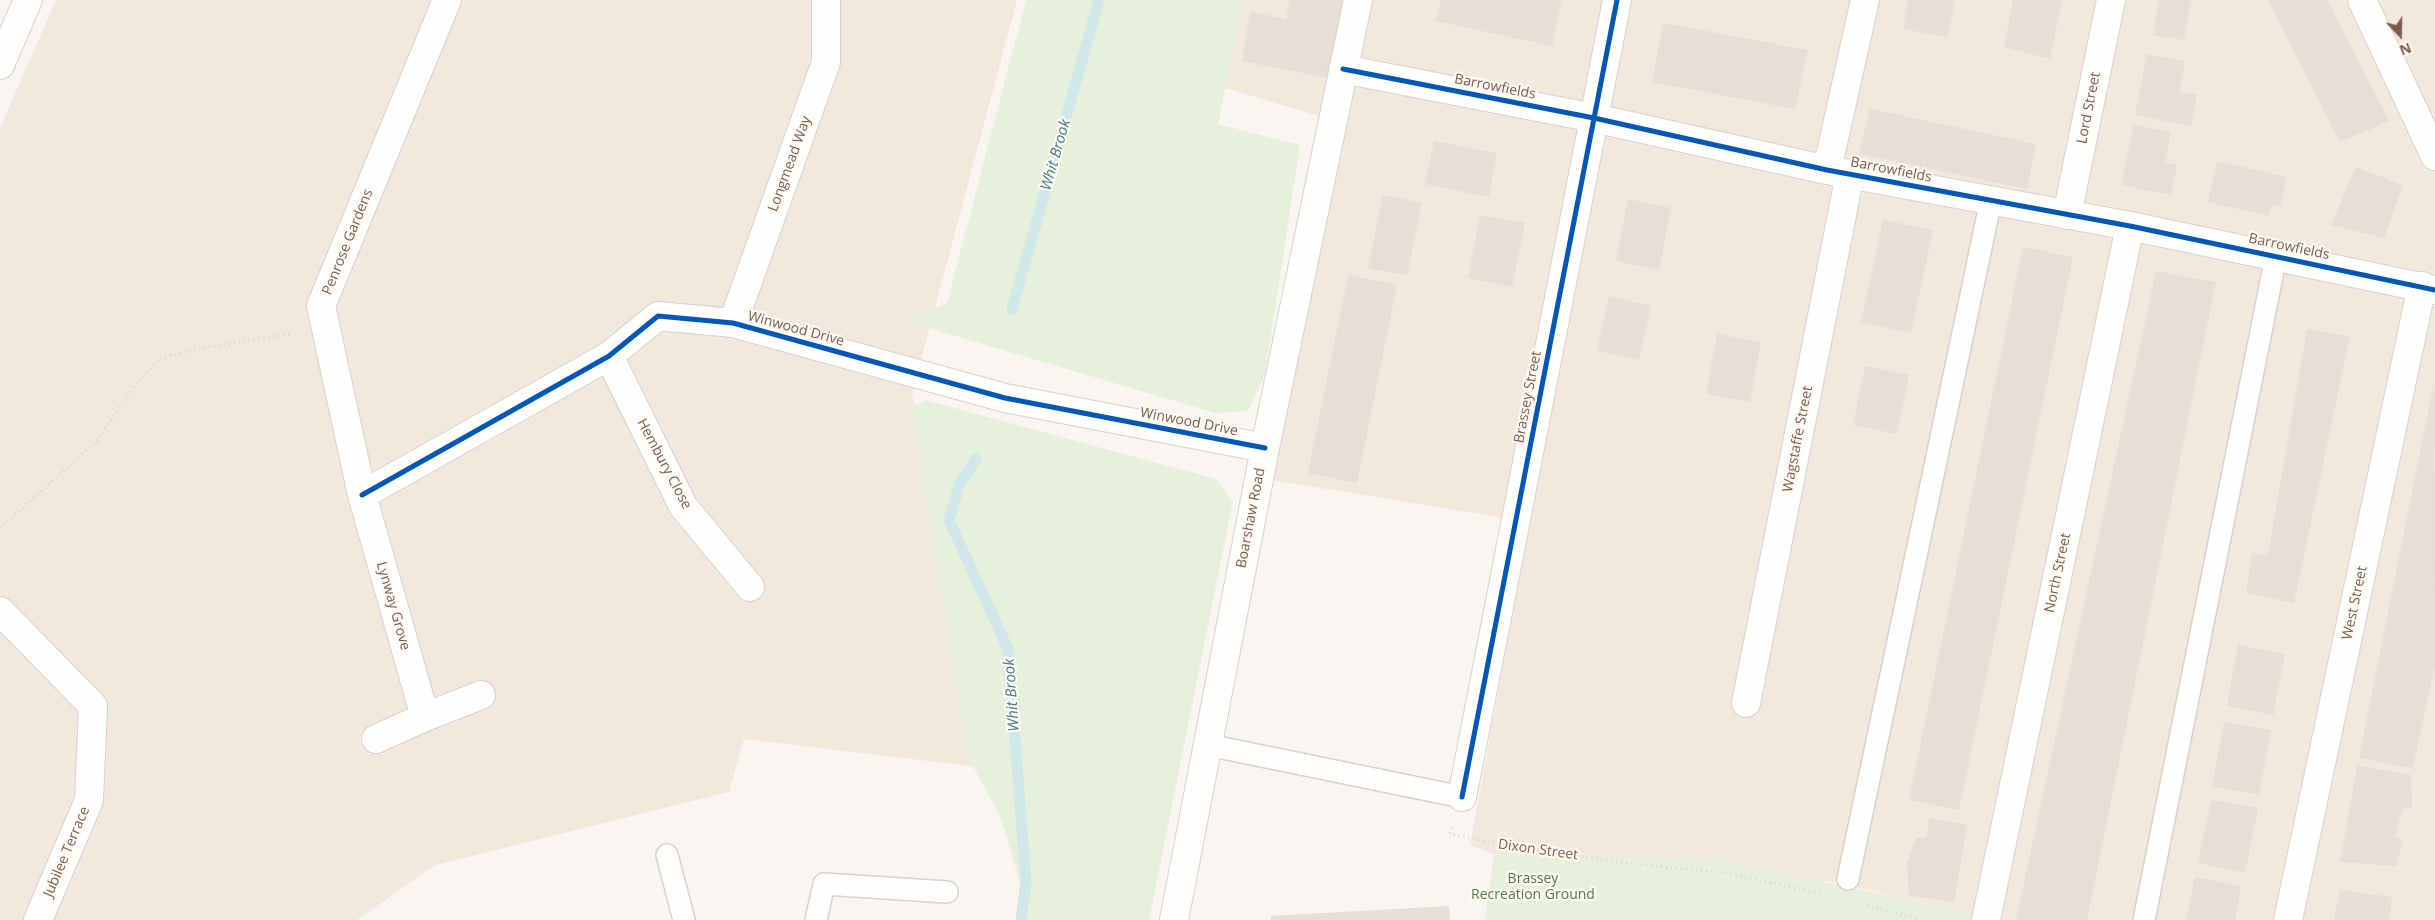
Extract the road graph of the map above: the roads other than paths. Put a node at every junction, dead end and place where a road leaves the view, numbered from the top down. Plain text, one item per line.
1 (28, 0) edge
2 (447, 0) edge
3 (826, 0) edge
4 (1358, 0) edge
5 (1617, 0) edge
6 (1865, 0) edge
7 (2111, 0) edge
8 (2362, 0) edge
9 (0, 65) edge
10 (1344, 69) junction
11 (1594, 118) junction
12 (2435, 156) edge
13 (1839, 172) junction
14 (1991, 200) junction
15 (2067, 215) junction
16 (2130, 226) junction
17 (2276, 256) junction
18 (2428, 288) edge
19 (733, 324) junction
20 (609, 356) junction
21 (1265, 448) junction
22 (362, 495) junction
23 (750, 588) dead end
24 (0, 611) edge
25 (481, 695) dead end
26 (1746, 703) dead end
27 (425, 717) junction
28 (376, 739) dead end
29 (1208, 745) junction
30 (1462, 798) joint
31 (667, 855) dead end
32 (1848, 879) dead end
33 (947, 892) dead end
34 (38, 920) edge
35 (684, 920) edge
36 (816, 920) edge
37 (1174, 920) edge
38 (1986, 920) edge
39 (2144, 920) edge
40 (2288, 920) edge

1 - 9 street
2 - 22 street, Penrose Gardens
3 - 19 street, Longmead Way
4 - 10 street, Boarshaw Road
5 - 11 street, Brassey Street
6 - 13 street, Wagstaffe Street
7 - 15 street, Lord Street
8 - 12 street
10 - 11 street, Barrowfields
10 - 21 street, Boarshaw Road
11 - 13 street, Barrowfields
11 - 30 street, Brassey Street
13 - 14 street, Barrowfields
13 - 26 street, Wagstaffe Street
14 - 15 street, Barrowfields
14 - 32 lane
15 - 16 street, Barrowfields
16 - 17 street, Barrowfields
16 - 38 street, North Street
17 - 18 street, Barrowfields
17 - 39 lane
18 - 40 street, West Street
19 - 20 street, Winwood Drive
19 - 21 street, Winwood Drive
20 - 22 street, Winwood Drive
20 - 23 street, Hembury Close
21 - 29 street, Boarshaw Road
22 - 27 street, Lynway Grove
24 - 34 street, Jubilee Terrace
25 - 27 street
27 - 28 street
29 - 30 lane
29 - 37 street, Boarshaw Road
31 - 35 lane
33 - 36 lane

